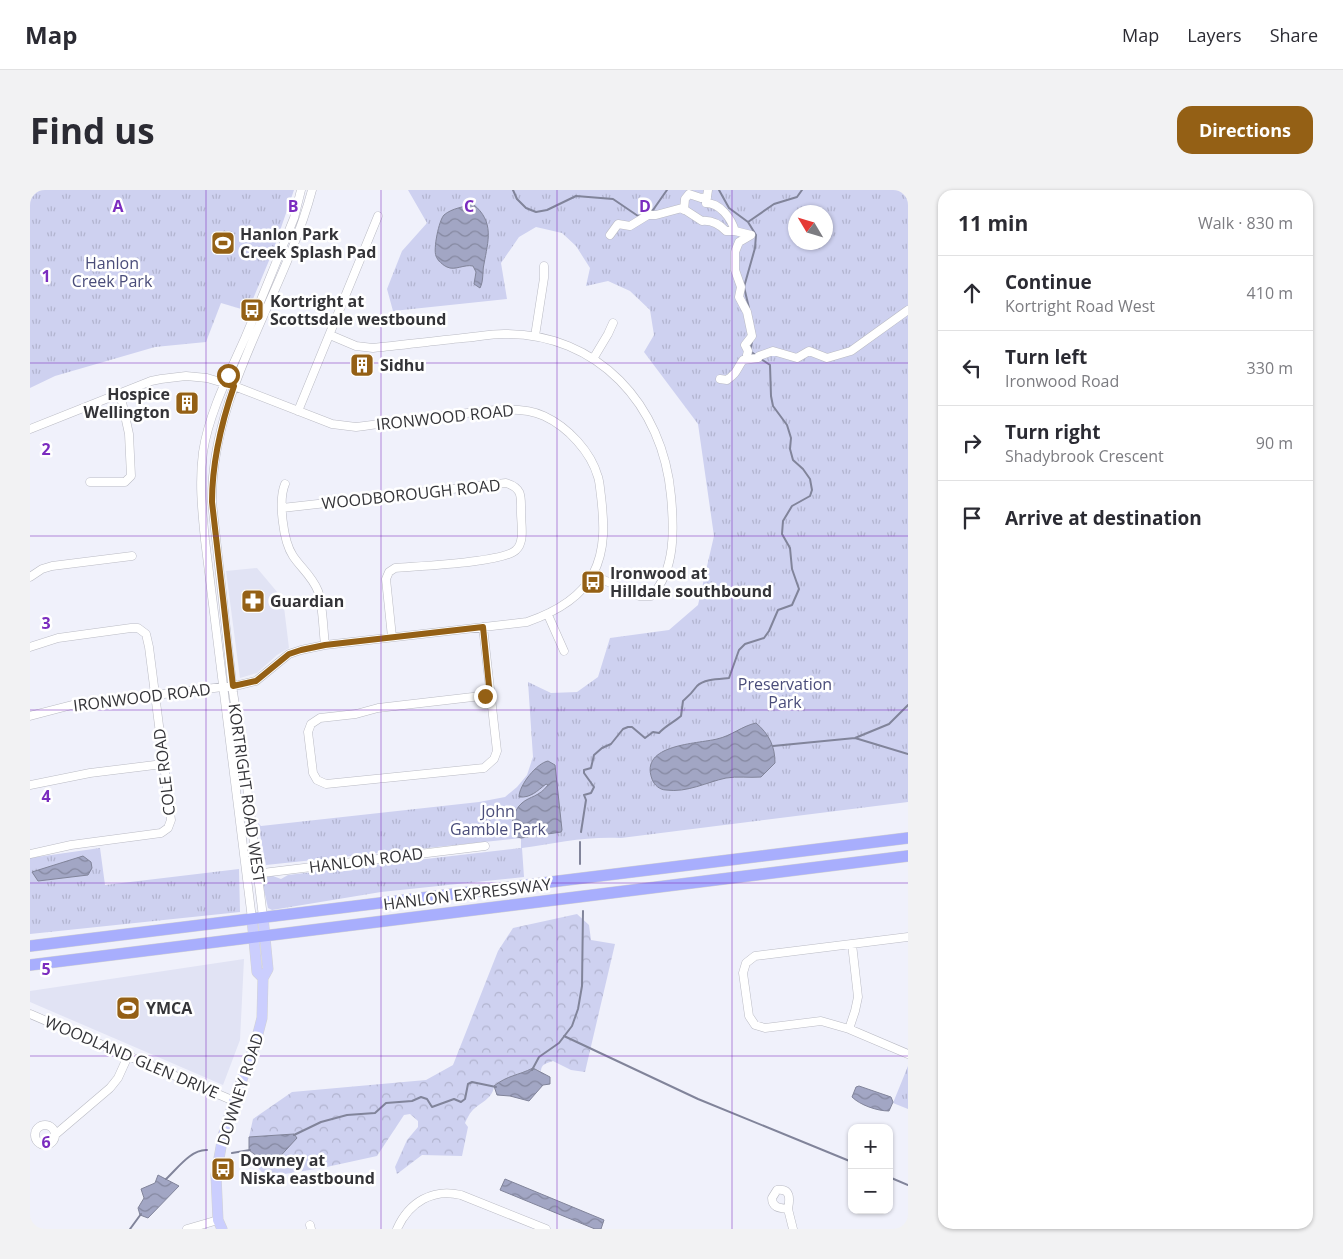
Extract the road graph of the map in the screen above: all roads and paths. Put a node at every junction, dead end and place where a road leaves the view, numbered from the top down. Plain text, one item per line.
1 (301, 190) edge
2 (312, 190) edge
3 (708, 193) edge
4 (684, 210) junction
5 (378, 216) dead end
6 (735, 231) junction
7 (610, 235) dead end
8 (544, 266) dead end
9 (908, 310) edge
10 (613, 323) dead end
11 (330, 335) junction
12 (535, 336) junction
13 (593, 359) junction
14 (748, 359) junction
15 (720, 379) dead end
16 (225, 384) junction
17 (234, 386) junction
18 (120, 393) junction
19 (298, 411) junction
20 (30, 429) edge
21 (90, 482) dead end
22 (285, 484) dead end
23 (282, 508) junction
24 (132, 556) dead end
25 (593, 575) junction
26 (30, 577) edge
27 (548, 615) junction
28 (483, 627) junction
29 (392, 637) junction
30 (325, 645) junction
31 (30, 647) edge
32 (564, 651) dead end
33 (233, 686) junction
34 (223, 687) junction
35 (156, 695) junction
36 (490, 696) junction
37 (30, 716) edge
38 (163, 764) junction
39 (30, 785) edge
40 (908, 838) edge
41 (485, 846) dead end
42 (30, 854) edge
43 (908, 856) edge
44 (258, 874) junction
45 (247, 875) junction
46 (257, 918) junction
47 (260, 936) junction
48 (908, 937) edge
49 (852, 944) junction
50 (30, 946) edge
51 (30, 965) edge
52 (30, 1014) edge
53 (849, 1030) junction
54 (908, 1054) edge
55 (128, 1056) junction
56 (234, 1100) junction
57 (56, 1134) dead end
58 (788, 1209) dead end
59 (220, 1225) edge
60 (187, 1229) edge
61 (397, 1229) edge
62 (546, 1229) edge
63 (794, 1229) edge

1 - 16 street, KORTRIGHT ROAD WEST
2 - 17 street, KORTRIGHT ROAD WEST
3 - 4 street
3 - 6 street
4 - 6 street
4 - 7 street
5 - 11 street
6 - 14 street
8 - 12 street
9 - 14 street
10 - 13 street
11 - 12 street
11 - 19 street
12 - 13 street
13 - 25 street
14 - 15 street
16 - 17 street, IRONWOOD ROAD
16 - 18 street, IRONWOOD ROAD
16 - 34 street, KORTRIGHT ROAD WEST
17 - 19 street, IRONWOOD ROAD
17 - 33 street, KORTRIGHT ROAD WEST
18 - 20 street, IRONWOOD ROAD
18 - 21 street
19 - 25 street, IRONWOOD ROAD
22 - 23 street
23 - 29 street, WOODBOROUGH ROAD
23 - 30 street
24 - 26 street
25 - 27 street, IRONWOOD ROAD
27 - 28 street, IRONWOOD ROAD
27 - 32 street
28 - 29 street, IRONWOOD ROAD
28 - 36 street
29 - 30 street, IRONWOOD ROAD
30 - 33 street, IRONWOOD ROAD
31 - 35 street, COLE ROAD
33 - 34 street, IRONWOOD ROAD
33 - 44 street, KORTRIGHT ROAD WEST
34 - 35 street, IRONWOOD ROAD
34 - 45 street, KORTRIGHT ROAD WEST
35 - 37 street, IRONWOOD ROAD
35 - 38 street, COLE ROAD
36 - 36 street
38 - 39 street
38 - 42 street, COLE ROAD
40 - 46 highway, HANLON EXPRESSWAY
41 - 44 street, HANLON ROAD
43 - 47 highway, HANLON EXPRESSWAY
44 - 45 street, HANLON ROAD
44 - 46 street, KORTRIGHT ROAD WEST
45 - 46 street, KORTRIGHT ROAD WEST
46 - 47 main road, KORTRIGHT ROAD WEST
46 - 50 highway, HANLON EXPRESSWAY
47 - 51 highway, HANLON EXPRESSWAY
47 - 56 main road, DOWNEY ROAD
48 - 49 street
49 - 53 street
49 - 53 street
52 - 55 street, WOODLAND GLEN DRIVE
53 - 54 street
55 - 56 street, WOODLAND GLEN DRIVE
55 - 57 street
56 - 59 main road, DOWNEY ROAD
58 - 63 street
59 - 60 street
61 - 62 street

